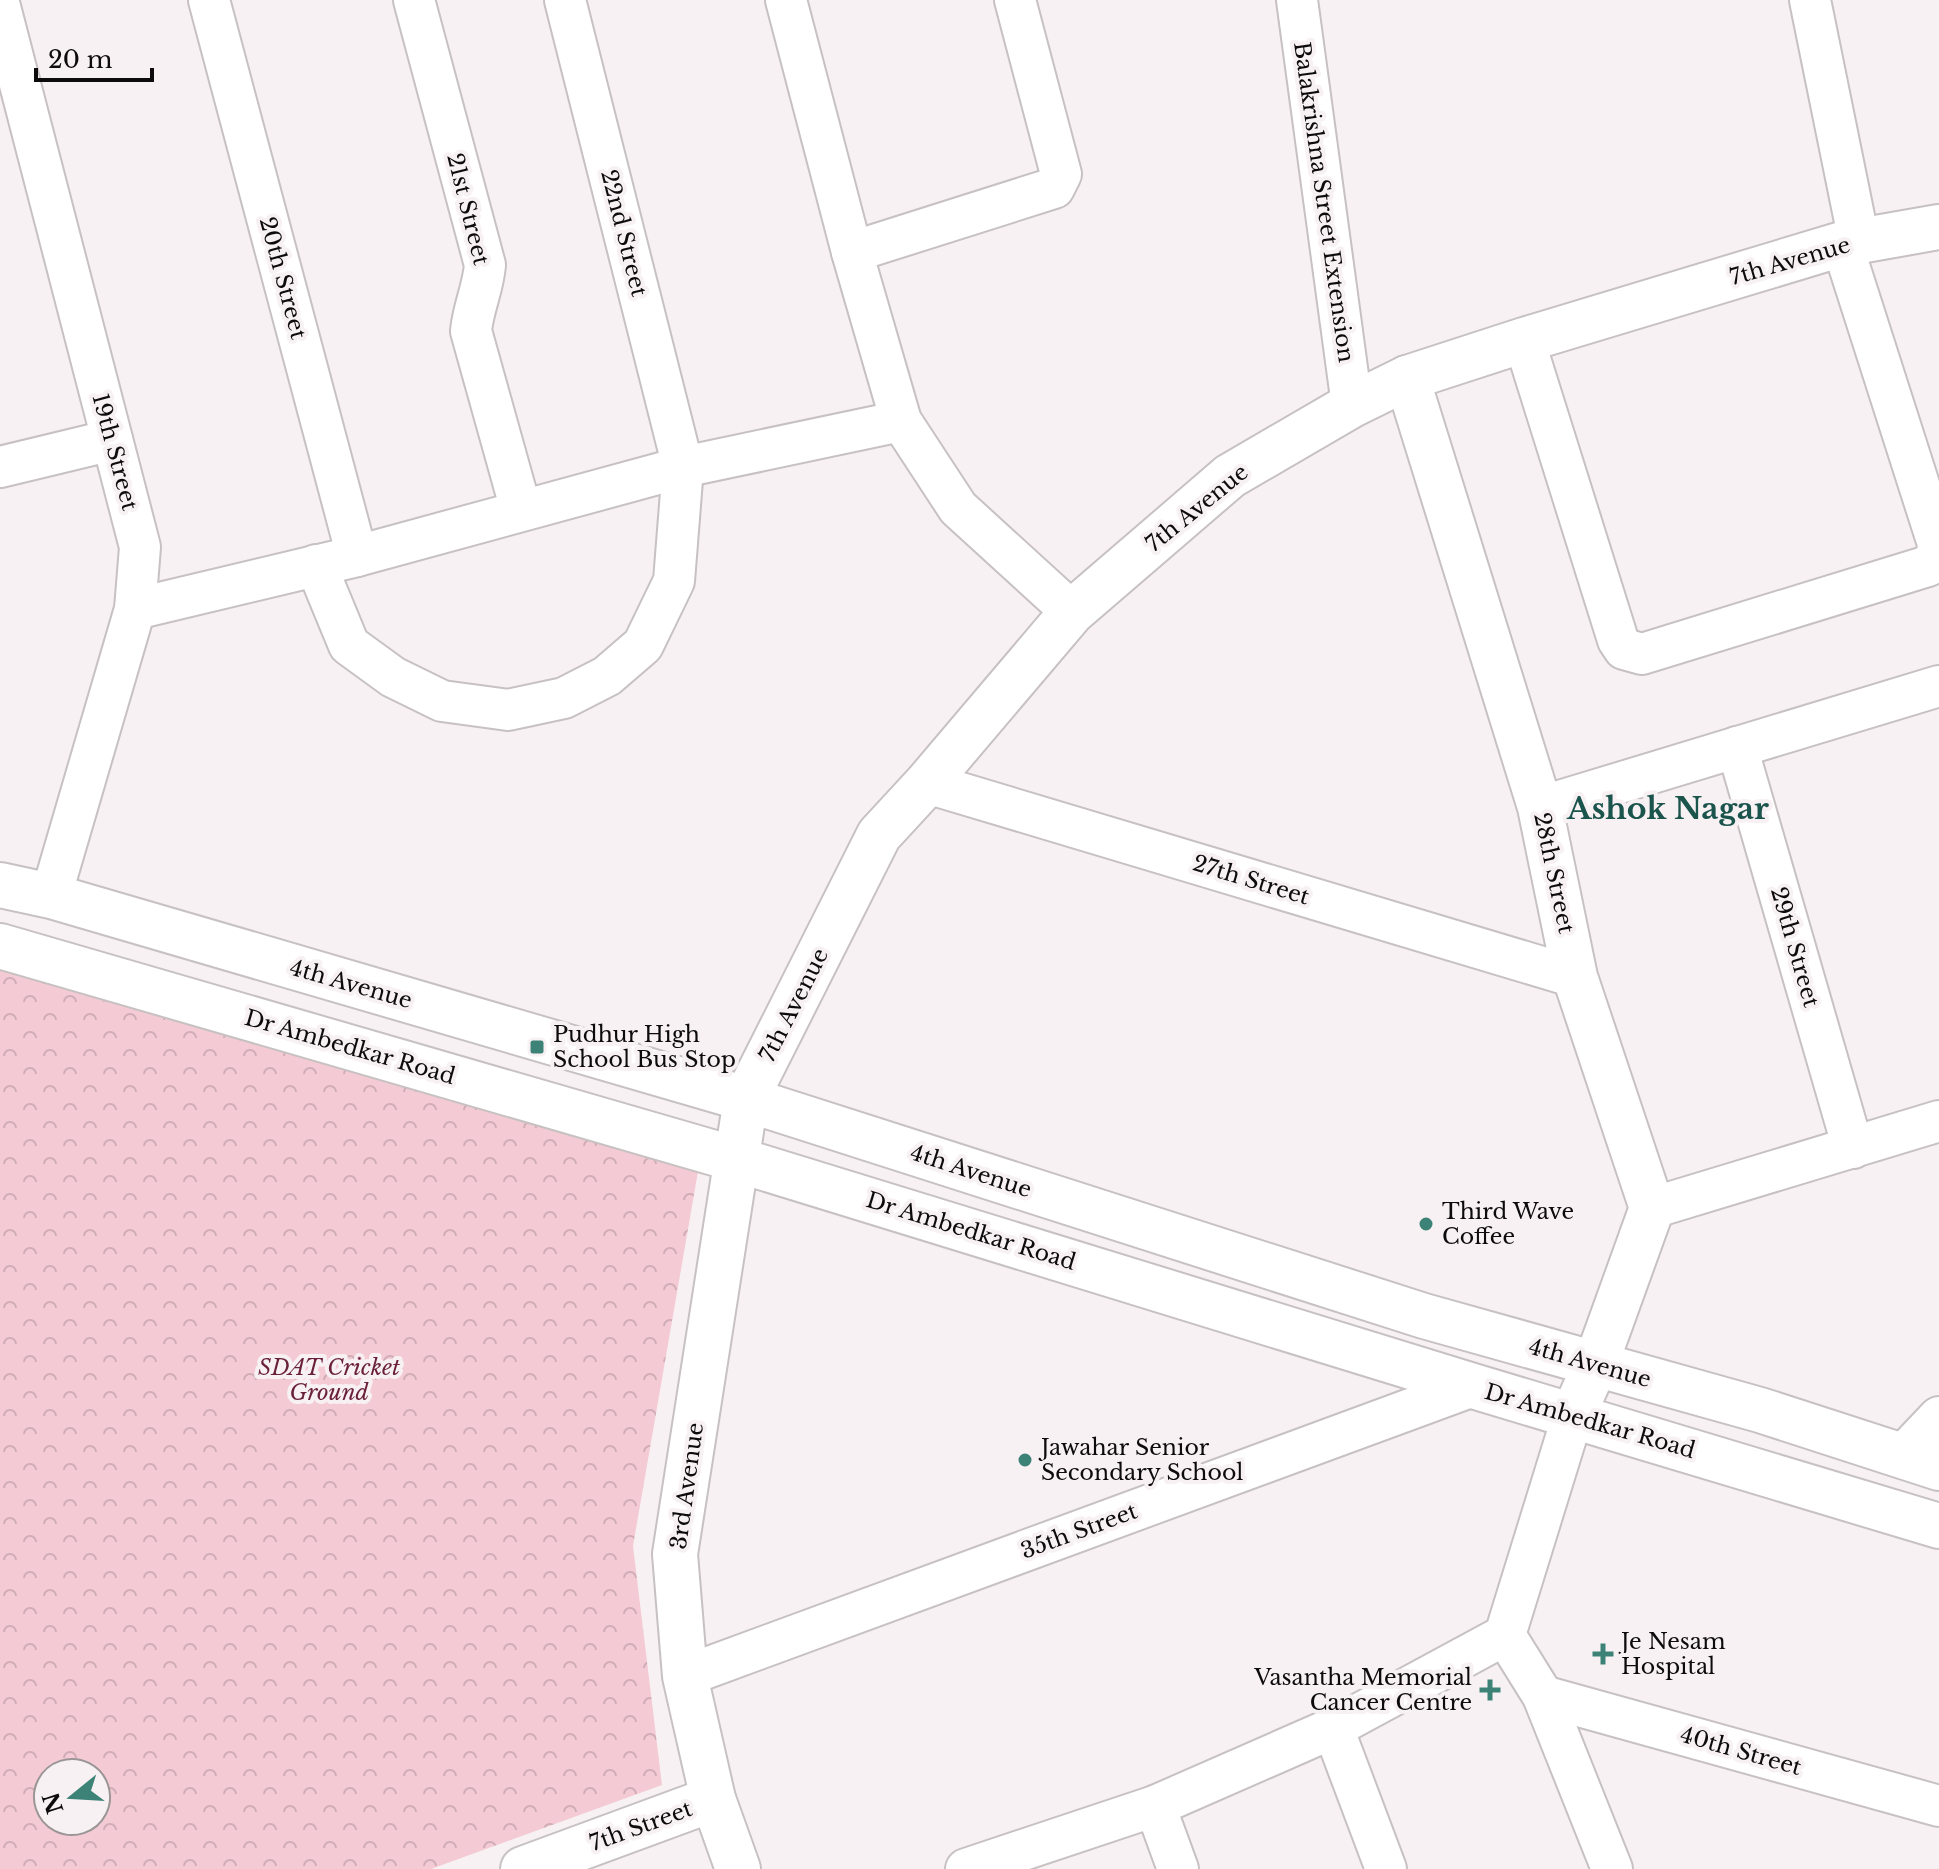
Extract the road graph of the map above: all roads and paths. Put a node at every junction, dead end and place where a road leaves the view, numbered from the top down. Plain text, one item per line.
1 (209, 0) edge
2 (414, 0) edge
3 (565, 0) edge
4 (786, 0) edge
5 (1015, 0) edge
6 (1297, 0) edge
7 (1810, 0) edge
8 (0, 7) edge
9 (1939, 227) edge
10 (1850, 243) junction
11 (852, 252) junction
12 (1524, 340) junction
13 (1407, 378) junction
14 (1352, 405) junction
15 (901, 421) junction
16 (112, 440) junction
17 (0, 467) edge
18 (683, 467) junction
19 (521, 510) junction
20 (357, 556) junction
21 (316, 565) junction
22 (135, 609) junction
23 (1072, 612) junction
24 (1939, 686) edge
25 (1737, 747) junction
26 (927, 783) junction
27 (1540, 807) junction
28 (0, 885) edge
29 (51, 896) junction
30 (0, 946) edge
31 (1575, 977) junction
32 (746, 1099) junction
33 (1939, 1121) edge
34 (1853, 1148) junction
35 (735, 1159) junction
36 (1652, 1208) junction
37 (1595, 1366) junction
38 (1473, 1386) junction
39 (1573, 1415) junction
40 (1939, 1417) edge
41 (1920, 1462) edge
42 (1939, 1526) edge
43 (1505, 1635) junction
44 (685, 1676) junction
45 (1543, 1696) junction
46 (1333, 1728) junction
47 (713, 1799) junction
48 (1155, 1806) junction
49 (1939, 1806) edge
50 (523, 1869) edge
51 (738, 1869) edge
52 (967, 1869) edge
53 (1178, 1869) edge
54 (1386, 1869) edge
55 (1612, 1869) edge

1 - 20 street, 20th Street
2 - 19 street, 21st Street
3 - 18 street, 22nd Street
4 - 11 street
5 - 11 street
6 - 14 street, Balakrishna Street Extension
7 - 10 street
8 - 16 street, 19th Street
9 - 10 main road, 7th Avenue
10 - 12 main road, 7th Avenue
10 - 12 street
11 - 15 street
12 - 13 main road, 7th Avenue
13 - 14 main road, 7th Avenue
13 - 27 main road, 28th Street
14 - 23 main road, 7th Avenue
15 - 18 street
15 - 23 street
16 - 17 street
16 - 22 street, 19th Street
18 - 19 street
18 - 21 street, 22nd Street
19 - 20 street
20 - 21 street
21 - 22 street
22 - 29 street, 19th Street
23 - 26 main road, 7th Avenue
24 - 25 street
25 - 27 street
25 - 34 street, 29th Street
26 - 31 street, 27th Street
26 - 32 main road, 7th Avenue
27 - 31 main road, 28th Street
28 - 29 main road, 4th Avenue
29 - 32 main road, 4th Avenue
30 - 35 main road, Dr Ambedkar Road
31 - 36 main road, 28th Street
32 - 35 main road, 3rd Avenue
32 - 37 main road, 4th Avenue
33 - 34 street
34 - 36 street
35 - 38 main road, Dr Ambedkar Road
35 - 44 main road, 3rd Avenue
36 - 37 main road
37 - 39 main road
37 - 41 main road, 4th Avenue
38 - 39 main road, Dr Ambedkar Road
38 - 44 street, 35th Street
39 - 42 main road, Dr Ambedkar Road
39 - 43 street
40 - 41 street
43 - 45 street
43 - 46 street
44 - 47 main road, 3rd Avenue
45 - 49 street, 40th Street
45 - 55 street
46 - 48 street
46 - 54 street
47 - 50 main road, 7th Street
47 - 51 main road, 3rd Avenue
48 - 52 street
48 - 53 street

